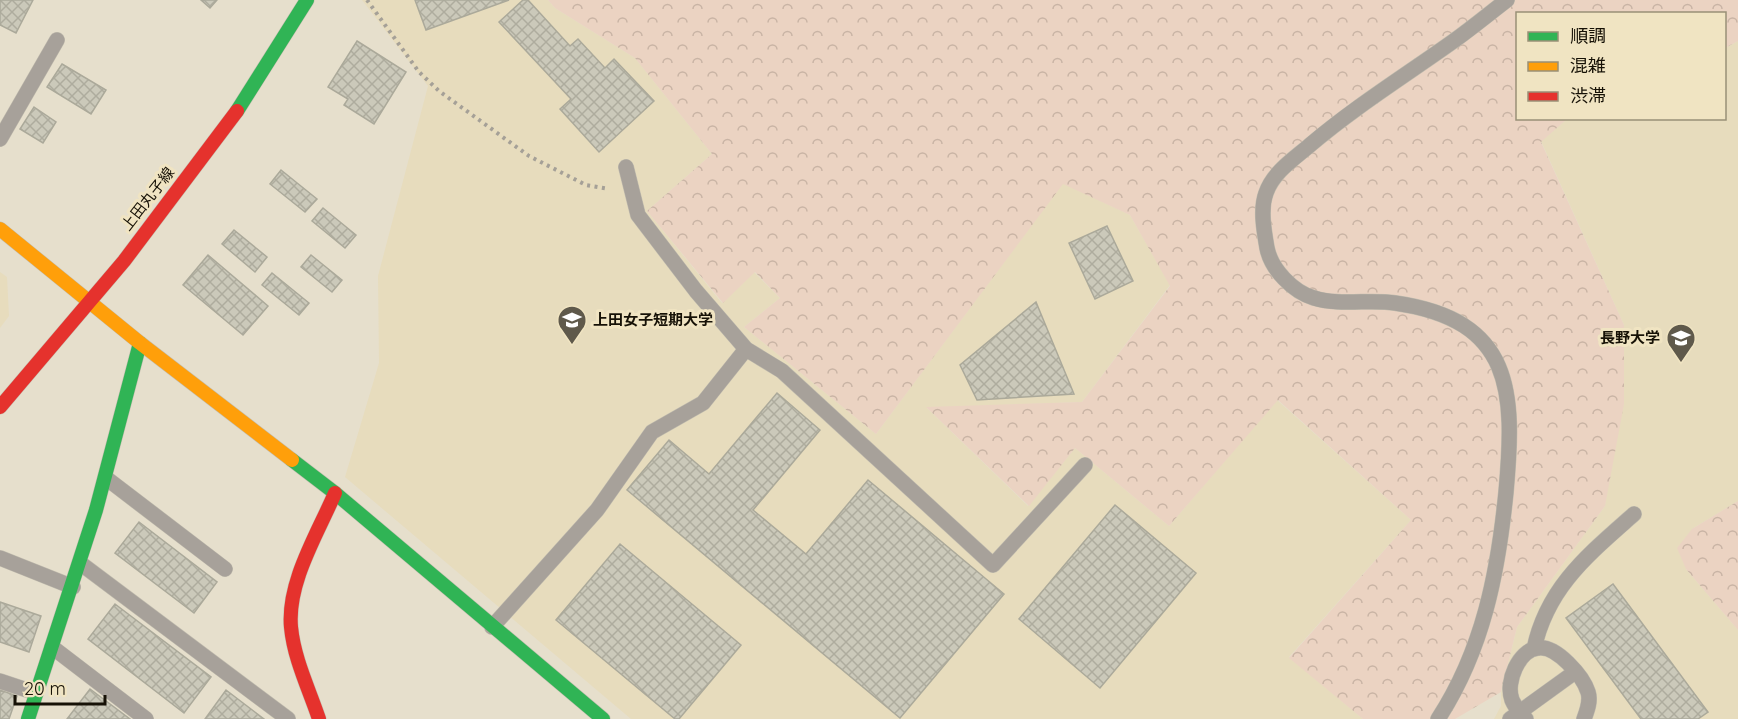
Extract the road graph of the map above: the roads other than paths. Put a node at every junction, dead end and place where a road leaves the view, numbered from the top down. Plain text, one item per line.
1 (307, 0) edge
2 (1508, 0) edge
3 (57, 40) dead end
4 (0, 139) edge
5 (626, 167) dead end
6 (0, 229) edge
7 (90, 301) junction
8 (140, 343) junction
9 (746, 349) junction
10 (0, 407) edge
11 (1085, 465) dead end
12 (106, 478) junction
13 (335, 493) junction
14 (1634, 514) dead end
15 (0, 558) edge
16 (80, 564) junction
17 (225, 569) dead end
18 (74, 587) junction
19 (492, 627) junction
20 (52, 647) junction
21 (1534, 649) junction
22 (1575, 672) junction
23 (0, 681) edge
24 (36, 693) junction
25 (1519, 717) edge
26 (27, 719) edge
27 (146, 719) edge
28 (288, 719) edge
29 (319, 719) edge
30 (603, 719) edge
31 (1438, 719) edge
32 (1584, 719) edge

1 - 7 street, 上田丸子線
2 - 31 lane
3 - 4 lane
5 - 9 lane
6 - 7 street
7 - 8 street
7 - 10 street, 上田丸子線
8 - 12 street
8 - 13 street
9 - 11 lane
9 - 19 lane
12 - 16 street
12 - 17 lane
13 - 19 street
13 - 29 street
14 - 21 lane
15 - 18 lane
16 - 18 street
16 - 28 lane
18 - 20 street
19 - 30 street
20 - 24 street
20 - 27 lane
21 - 22 lane
21 - 25 lane
22 - 25 lane
22 - 32 lane
23 - 24 lane
24 - 26 street

